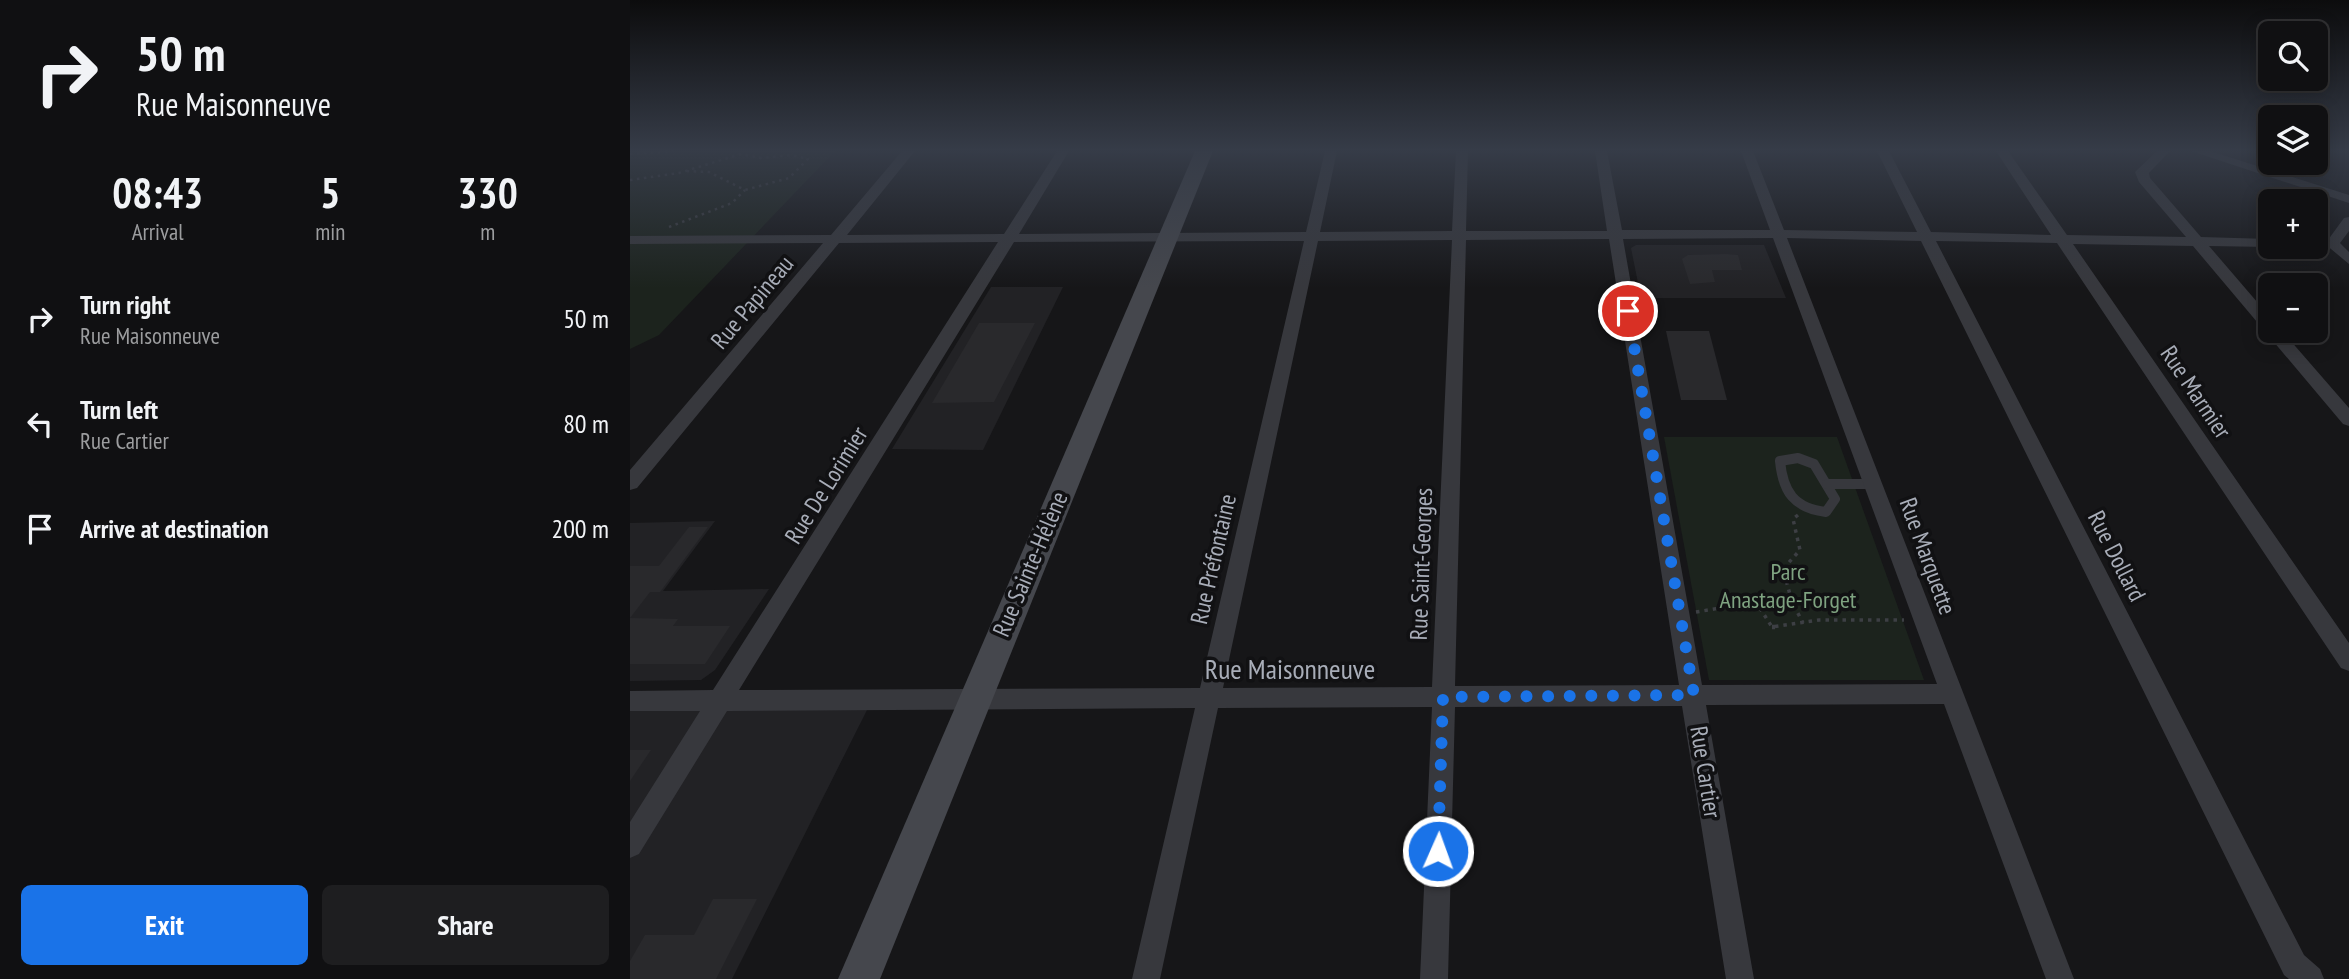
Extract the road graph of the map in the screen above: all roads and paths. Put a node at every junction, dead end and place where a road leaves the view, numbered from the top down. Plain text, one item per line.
1 (738, 197) edge
2 (871, 197) edge
3 (1035, 197) edge
4 (1185, 197) edge
5 (1321, 197) edge
6 (1460, 197) edge
7 (1609, 197) edge
8 (1765, 197) edge
9 (1906, 197) edge
10 (2033, 197) edge
11 (2160, 197) edge
12 (2349, 221) edge
13 (1615, 234) junction
14 (1779, 234) junction
15 (1926, 235) junction
16 (1458, 236) junction
17 (836, 238) junction
18 (1009, 238) junction
19 (1168, 238) junction
20 (1312, 238) junction
21 (2062, 239) junction
22 (630, 240) edge
23 (649, 240) junction
24 (2197, 241) junction
25 (2258, 243) edge
26 (2328, 244) edge
27 (2332, 244) junction
28 (2349, 260) edge
29 (2258, 313) edge
30 (2283, 343) edge
31 (2349, 420) edge
32 (630, 483) edge
33 (1827, 484) junction
34 (1874, 484) junction
35 (1806, 511) junction
36 (1756, 602) junction
37 (1792, 602) junction
38 (1680, 615) junction
39 (1924, 621) junction
40 (1802, 622) junction
41 (2349, 661) edge
42 (1951, 694) junction
43 (1694, 695) junction
44 (1443, 697) junction
45 (1209, 698) junction
46 (974, 699) junction
47 (630, 701) edge
48 (720, 701) junction
49 (630, 845) edge
50 (859, 979) edge
51 (1146, 979) edge
52 (1434, 979) edge
53 (1740, 979) edge
54 (2060, 979) edge
55 (2310, 979) edge

1 - 23 path
2 - 17 street, Rue Papineau
3 - 18 street, Rue De Lorimier
4 - 19 street, Rue Sainte-Hélène
5 - 20 street, Rue Préfontaine
6 - 16 street, Rue Saint-Georges
7 - 13 street, Rue Cartier
8 - 14 street, Rue Marquette
9 - 15 street, Rue Dollard
10 - 21 street, Rue Marmier
11 - 24 street
12 - 27 street
13 - 14 street
13 - 16 street
13 - 38 street, Rue Cartier
14 - 15 street
14 - 34 street, Rue Marquette
15 - 21 street
15 - 55 street, Rue Dollard
16 - 20 street
16 - 44 street, Rue Saint-Georges
17 - 18 street
17 - 23 street
17 - 32 street, Rue Papineau
18 - 19 street
18 - 48 street, Rue De Lorimier
19 - 20 street
19 - 46 street, Rue Sainte-Hélène
20 - 45 street, Rue Préfontaine
21 - 24 street
21 - 41 street, Rue Marmier
22 - 23 street
24 - 25 street
24 - 29 street
26 - 27 street
27 - 28 street
30 - 31 street
33 - 34 lane
33 - 35 lane
33 - 35 lane
34 - 39 street, Rue Marquette
35 - 37 path
36 - 37 path
36 - 38 path
36 - 40 path
37 - 40 path
38 - 43 street, Rue Cartier
39 - 40 path
39 - 42 street, Rue Marquette
42 - 43 street, Rue Maisonneuve
42 - 54 street, Rue Marquette
43 - 44 street, Rue Maisonneuve
43 - 53 street, Rue Cartier
44 - 45 street, Rue Maisonneuve
44 - 52 street, Rue Saint-Georges
45 - 46 street, Rue Maisonneuve
45 - 51 street, Rue Préfontaine
46 - 48 street, Rue Maisonneuve
46 - 50 street, Rue Sainte-Hélène
47 - 48 street, Rue Maisonneuve
48 - 49 street, Rue De Lorimier

